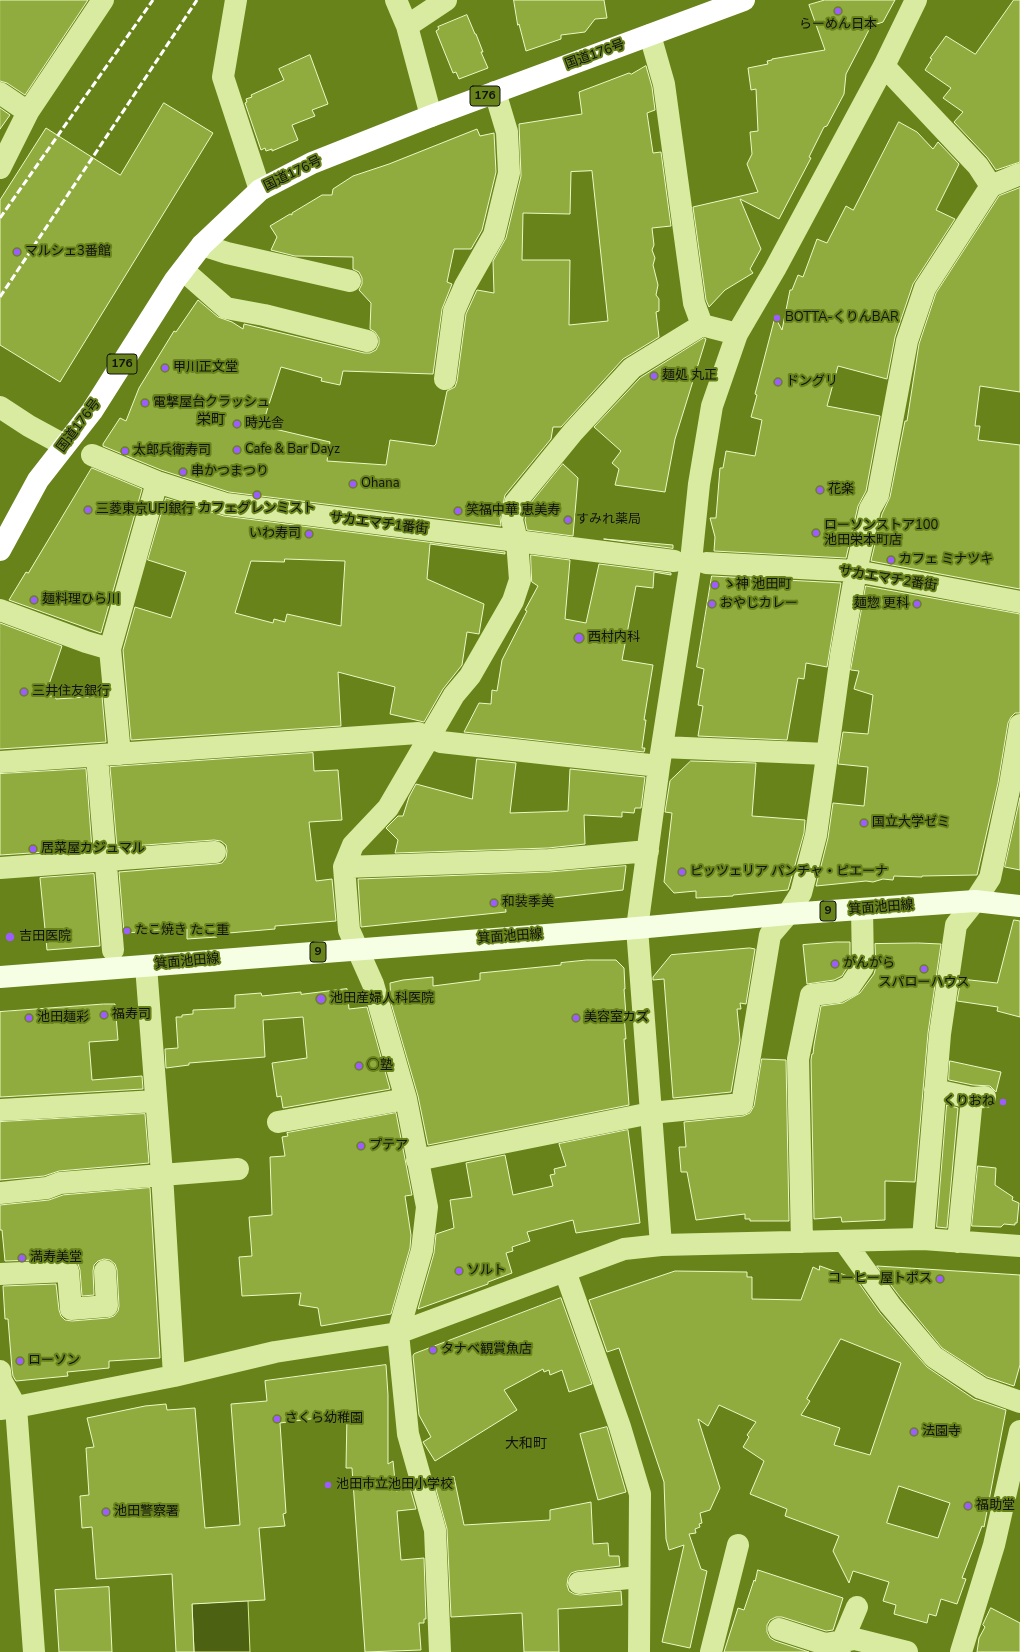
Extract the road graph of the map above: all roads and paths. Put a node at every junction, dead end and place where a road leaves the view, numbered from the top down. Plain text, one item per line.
1 (103, 0) edge
2 (236, 0) edge
3 (396, 0) edge
4 (446, 0) edge
5 (744, 0) edge
6 (916, 0) edge
7 (407, 26) junction
8 (650, 35) junction
9 (884, 66) junction
10 (495, 92) junction
11 (0, 93) edge
12 (28, 112) junction
13 (431, 116) junction
14 (0, 168) edge
15 (1020, 174) edge
16 (991, 186) junction
17 (260, 190) junction
18 (202, 245) junction
19 (183, 270) junction
20 (350, 281) dead end
21 (702, 325) junction
22 (737, 334) junction
23 (367, 341) dead end
24 (445, 379) dead end
25 (0, 407) edge
26 (64, 445) junction
27 (92, 455) dead end
28 (157, 482) junction
29 (517, 541) junction
30 (0, 550) edge
31 (674, 561) dead end
32 (706, 562) dead end
33 (856, 571) junction
34 (1020, 602) edge
35 (0, 610) edge
36 (110, 649) junction
37 (1020, 725) edge
38 (429, 738) junction
39 (120, 754) junction
40 (827, 754) junction
41 (97, 756) junction
42 (661, 756) junction
43 (0, 762) edge
44 (648, 851) junction
45 (215, 852) dead end
46 (105, 860) junction
47 (344, 867) junction
48 (0, 868) edge
49 (975, 901) junction
50 (1020, 906) edge
51 (862, 909) junction
52 (788, 914) junction
53 (637, 928) junction
54 (357, 949) junction
55 (113, 950) dead end
56 (146, 966) junction
57 (0, 977) edge
58 (935, 1090) junction
59 (406, 1099) junction
60 (156, 1101) junction
61 (0, 1110) edge
62 (651, 1113) junction
63 (278, 1122) dead end
64 (417, 1160) junction
65 (238, 1170) dead end
66 (162, 1174) junction
67 (0, 1193) edge
68 (923, 1239) junction
69 (844, 1241) junction
70 (802, 1242) junction
71 (958, 1242) junction
72 (661, 1245) junction
73 (1020, 1246) edge
74 (105, 1271) dead end
75 (565, 1271) junction
76 (0, 1274) edge
77 (398, 1333) junction
78 (0, 1371) edge
79 (174, 1376) junction
80 (1020, 1402) edge
81 (8, 1408) edge
82 (1020, 1431) edge
83 (738, 1545) dead end
84 (639, 1577) junction
85 (579, 1583) dead end
86 (858, 1607) dead end
87 (779, 1629) dead end
88 (841, 1646) edge
89 (34, 1652) edge
90 (440, 1652) edge
91 (639, 1652) edge
92 (711, 1652) edge
93 (907, 1652) edge
94 (961, 1652) edge

1 - 12 street
2 - 17 street
3 - 7 street
4 - 7 street
5 - 8 highway, 国道176号 / 176
6 - 9 street
7 - 13 street
8 - 10 highway, 国道176号 / 176
8 - 21 street
9 - 16 street
9 - 22 street
10 - 13 highway, 国道176号 / 176
10 - 24 street
11 - 12 street
12 - 14 street
13 - 17 highway, 国道176号 / 176
15 - 16 street
16 - 33 street
17 - 18 highway, 国道176号 / 176
18 - 19 highway, 国道176号 / 176
18 - 20 street
19 - 23 street
19 - 26 highway, 国道176号 / 176
21 - 22 street
21 - 29 street
22 - 42 street
25 - 26 street
26 - 30 highway, 国道176号 / 176
27 - 28 street, サカエマチ1番街
28 - 29 street, サカエマチ1番街
28 - 36 street
29 - 31 street, サカエマチ1番街
29 - 38 street
32 - 33 street, サカエマチ2番街
33 - 34 street, サカエマチ2番街
33 - 40 street
35 - 36 street
36 - 39 street
37 - 49 street
38 - 39 street
38 - 42 street
38 - 47 street
39 - 41 street
40 - 42 street
40 - 52 street
41 - 43 street
41 - 46 street
42 - 44 street
44 - 47 street
44 - 53 street
45 - 46 street
46 - 48 street
46 - 55 street
47 - 54 street
49 - 50 main road, 箕面池田線 / 9
49 - 51 main road, 箕面池田線 / 9
49 - 58 street
51 - 52 main road, 箕面池田線 / 9
51 - 70 street
52 - 53 main road, 箕面池田線 / 9
52 - 62 street
53 - 54 main road, 箕面池田線 / 9
53 - 62 street
54 - 56 main road, 箕面池田線 / 9
54 - 59 street
56 - 57 main road, 箕面池田線 / 9
56 - 60 street
58 - 68 street
58 - 71 street
59 - 63 street
59 - 64 street
60 - 61 street
60 - 66 street
62 - 64 street
62 - 72 street
64 - 77 street
65 - 66 street
66 - 67 street
66 - 79 street
68 - 69 street
68 - 71 street
69 - 70 street
69 - 80 street
70 - 72 street
71 - 73 street
72 - 75 street
74 - 76 street
75 - 77 street
75 - 84 street
77 - 79 street
77 - 90 street
78 - 81 street
79 - 81 street
81 - 89 street
82 - 94 street
83 - 92 street
84 - 85 street
84 - 91 street
86 - 88 street
87 - 88 street
88 - 93 street

